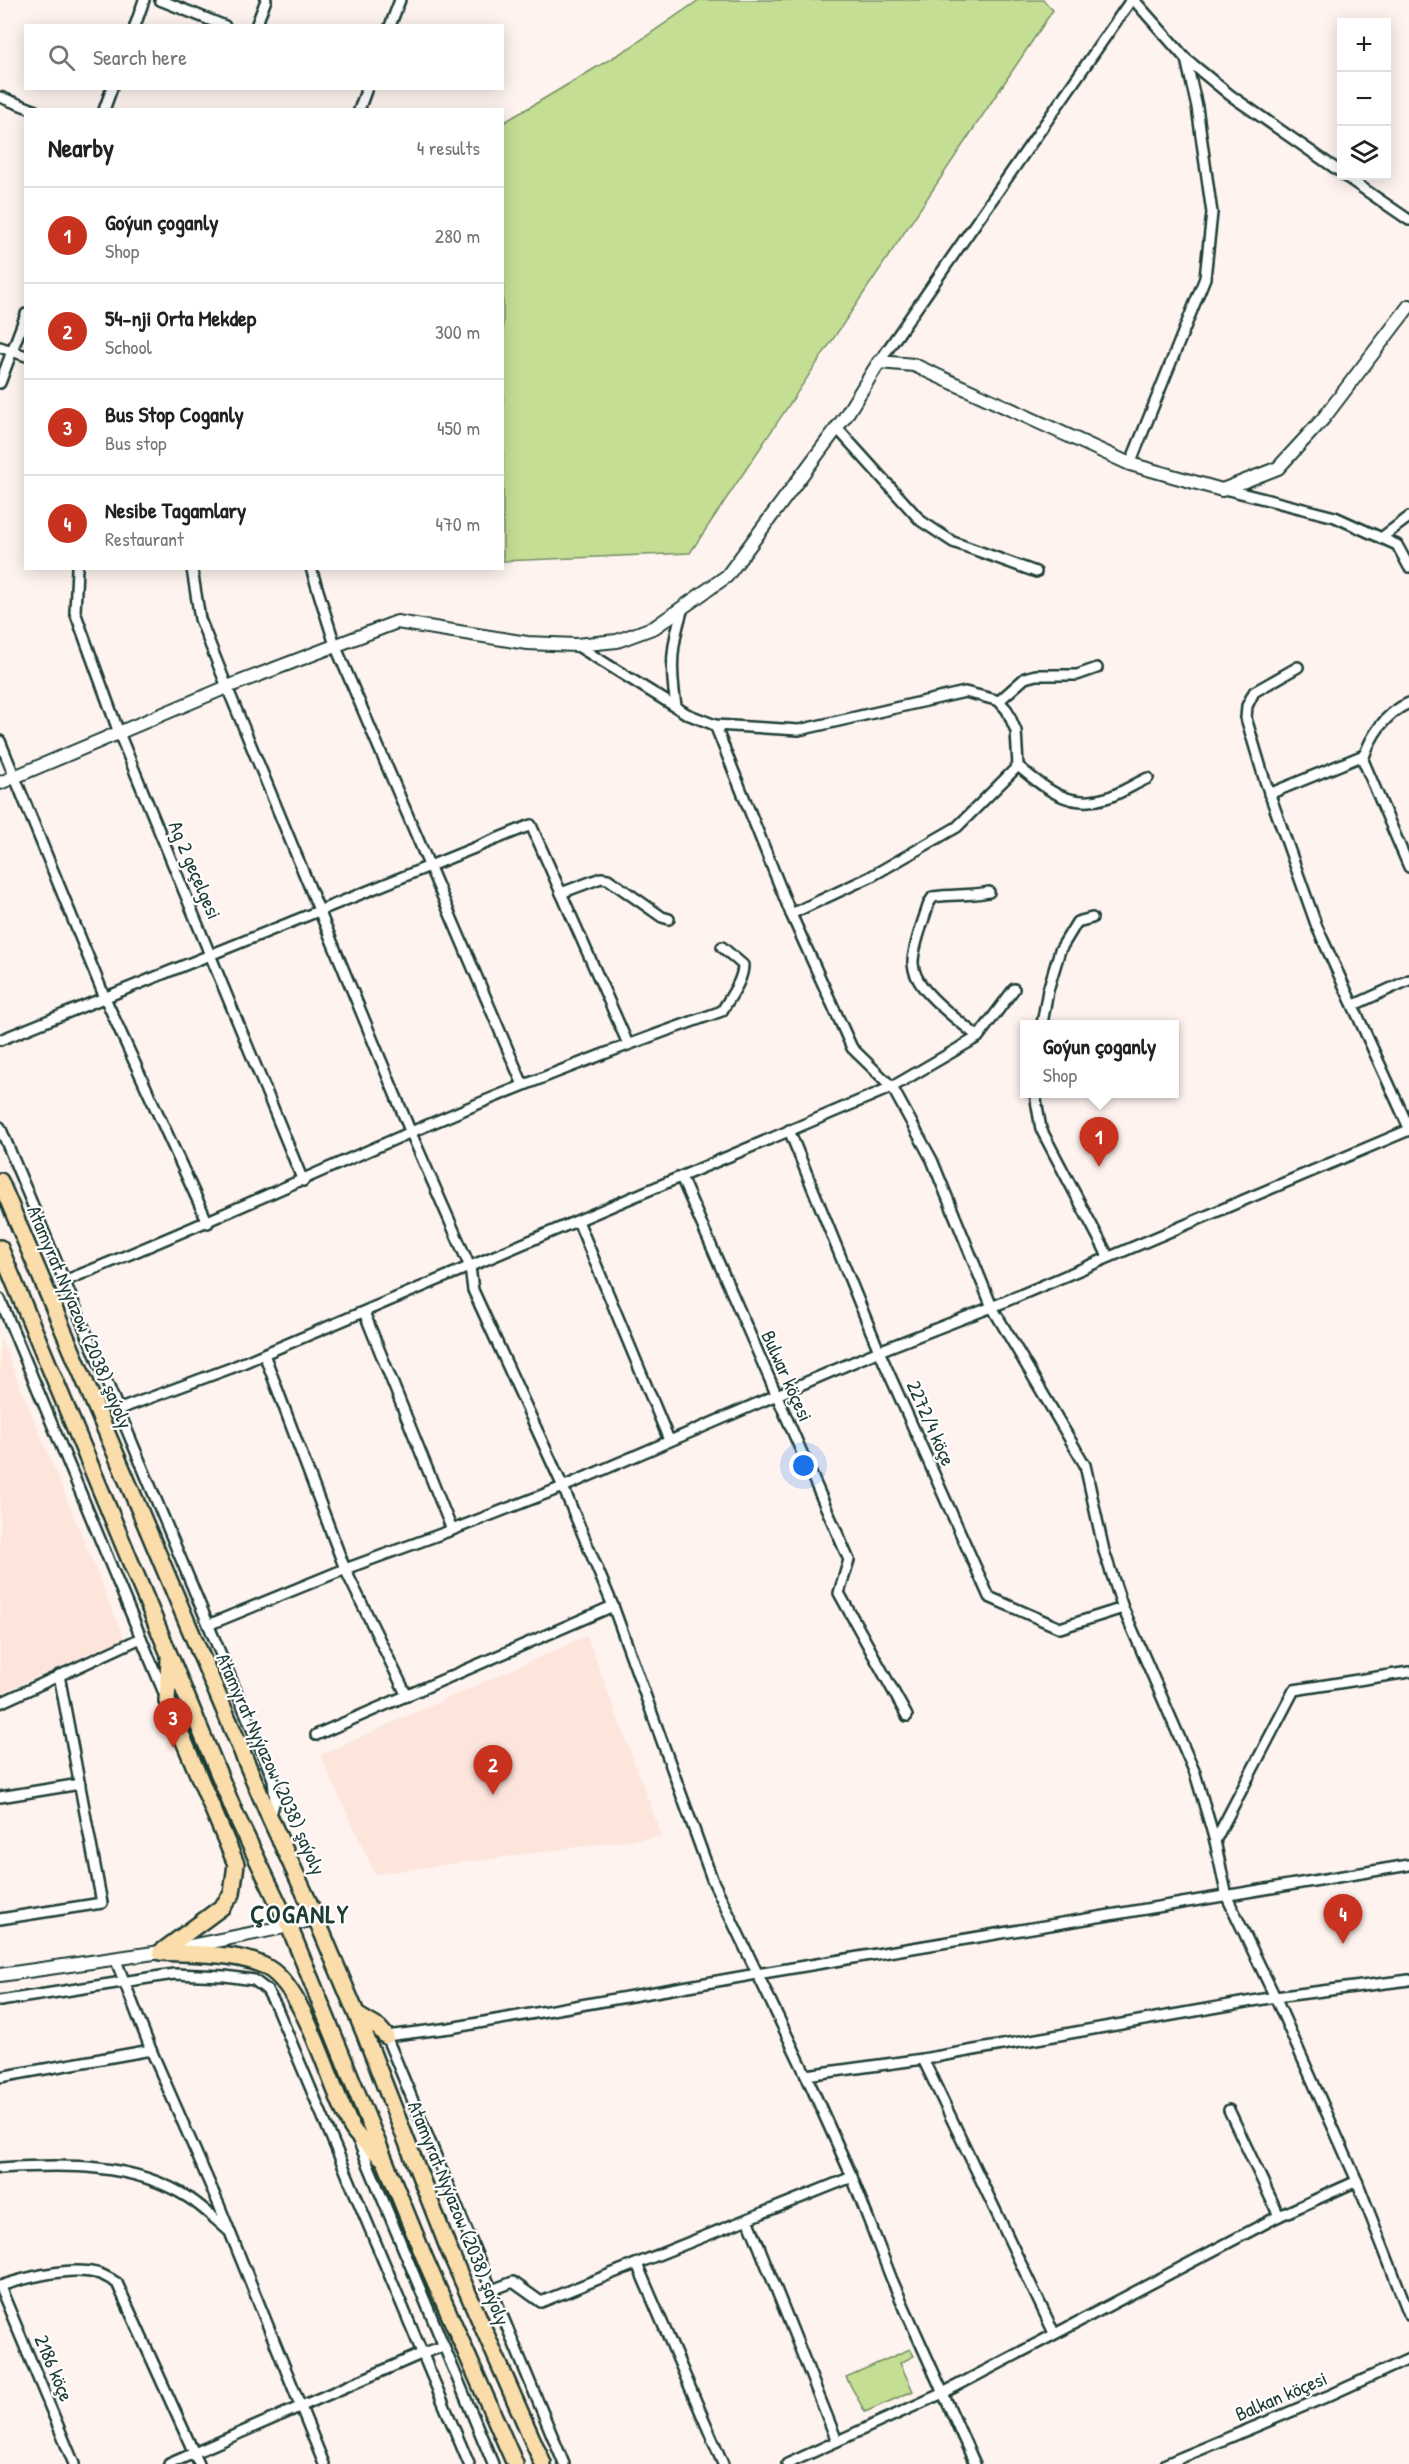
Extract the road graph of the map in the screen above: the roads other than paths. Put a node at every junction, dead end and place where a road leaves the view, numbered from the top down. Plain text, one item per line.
1 (144, 0) edge
2 (160, 0) edge
3 (266, 0) edge
4 (400, 0) edge
5 (1132, 0) edge
6 (136, 24) edge
7 (220, 24) edge
8 (257, 24) edge
9 (391, 24) edge
10 (1186, 59) junction
11 (111, 90) edge
12 (366, 90) edge
13 (0, 97) edge
14 (29, 108) edge
15 (105, 108) edge
16 (360, 108) edge
17 (1337, 170) edge
18 (1351, 180) edge
19 (1409, 220) edge
20 (1409, 306) edge
21 (24, 319) edge
22 (0, 347) edge
23 (11, 350) junction
24 (24, 355) edge
25 (879, 362) junction
26 (0, 383) edge
27 (837, 427) junction
28 (1130, 464) junction
29 (1226, 489) junction
30 (1409, 517) edge
31 (1381, 538) junction
32 (1409, 567) edge
33 (77, 570) edge
34 (192, 570) edge
35 (312, 570) edge
36 (1036, 572) dead end
37 (683, 608) junction
38 (335, 645) junction
39 (576, 645) junction
40 (1298, 667) dead end
41 (1097, 668) dead end
42 (227, 687) junction
43 (999, 701) junction
44 (1409, 703) edge
45 (676, 706) junction
46 (715, 725) junction
47 (119, 733) junction
48 (0, 741) edge
49 (1364, 755) junction
50 (1017, 766) junction
51 (14, 777) junction
52 (1148, 778) dead end
53 (0, 783) edge
54 (1269, 794) junction
55 (430, 867) junction
56 (1409, 867) edge
57 (989, 892) dead end
58 (561, 893) junction
59 (319, 912) junction
60 (791, 914) junction
61 (1092, 918) dead end
62 (669, 919) dead end
63 (722, 947) dead end
64 (211, 955) junction
65 (1409, 980) edge
66 (1014, 989) dead end
67 (105, 998) junction
68 (1354, 1005) junction
69 (1043, 1020) edge
70 (978, 1037) junction
71 (0, 1040) edge
72 (628, 1044) junction
73 (523, 1085) junction
74 (892, 1087) junction
75 (1036, 1098) edge
76 (0, 1127) edge
77 (1409, 1129) edge
78 (789, 1130) junction
79 (411, 1133) junction
80 (681, 1177) junction
81 (0, 1181) edge
82 (303, 1181) junction
83 (578, 1221) junction
84 (208, 1223) junction
85 (0, 1248) edge
86 (1108, 1256) junction
87 (470, 1267) junction
88 (64, 1281) junction
89 (0, 1299) edge
90 (993, 1307) junction
91 (364, 1311) junction
92 (879, 1351) junction
93 (264, 1354) junction
94 (775, 1395) junction
95 (117, 1410) junction
96 (669, 1440) junction
97 (562, 1487) junction
98 (452, 1530) junction
99 (345, 1569) junction
100 (613, 1606) junction
101 (1122, 1608) junction
102 (208, 1625) junction
103 (141, 1638) junction
104 (169, 1652) junction
105 (1409, 1672) edge
106 (59, 1675) junction
107 (407, 1696) junction
108 (168, 1701) junction
109 (0, 1703) edge
110 (907, 1716) dead end
111 (316, 1735) dead end
112 (80, 1784) junction
113 (204, 1788) junction
114 (0, 1797) edge
115 (235, 1814) junction
116 (270, 1818) junction
117 (1215, 1841) junction
118 (1409, 1865) edge
119 (1227, 1897) junction
120 (316, 1918) junction
121 (0, 1919) edge
122 (290, 1926) junction
123 (161, 1952) junction
124 (115, 1958) junction
125 (757, 1974) junction
126 (0, 1975) edge
127 (122, 1980) junction
128 (1409, 1980) edge
129 (1275, 1997) junction
130 (0, 2001) edge
131 (324, 2010) junction
132 (357, 2015) junction
133 (386, 2036) junction
134 (151, 2050) junction
135 (923, 2059) junction
136 (324, 2063) junction
137 (806, 2075) junction
138 (0, 2077) edge
139 (1228, 2110) dead end
140 (353, 2130) junction
141 (385, 2161) junction
142 (0, 2168) edge
143 (852, 2178) junction
144 (1357, 2181) junction
145 (1279, 2216) junction
146 (748, 2219) junction
147 (231, 2232) junction
148 (637, 2265) junction
149 (0, 2286) edge
150 (492, 2290) junction
151 (1409, 2314) edge
152 (1054, 2333) junction
153 (444, 2346) junction
154 (421, 2354) junction
155 (1409, 2359) edge
156 (943, 2393) junction
157 (302, 2405) junction
158 (837, 2441) junction
159 (195, 2453) junction
160 (74, 2464) edge
161 (169, 2464) edge
162 (199, 2464) edge
163 (324, 2464) edge
164 (469, 2464) edge
165 (493, 2464) edge
166 (515, 2464) edge
167 (543, 2464) edge
168 (564, 2464) edge
169 (723, 2464) edge
170 (787, 2464) edge
171 (975, 2464) edge
172 (1166, 2464) edge

1 - 6 street
2 - 7 street
3 - 8 street
4 - 9 street
5 - 10 street
5 - 25 street
10 - 17 street
10 - 28 street
11 - 15 street
12 - 16 street
13 - 14 street
18 - 19 street
20 - 29 street
21 - 23 street
22 - 23 street
23 - 24 street
23 - 26 street
25 - 27 street
25 - 28 street
27 - 36 street
27 - 37 street
28 - 29 street
29 - 31 street
30 - 31 street
31 - 32 street
33 - 47 street, Ag 2 geçelgesi
34 - 42 street
35 - 38 street
37 - 39 street
37 - 45 street
38 - 39 street
38 - 42 street
38 - 55 street
39 - 45 street
40 - 54 street
41 - 43 street
42 - 47 street
42 - 59 street
43 - 46 street
43 - 50 street
44 - 49 street
45 - 46 street
46 - 60 street
47 - 51 street
47 - 64 street, Ag 2 geçelgesi
48 - 51 street
49 - 54 street
49 - 56 street
50 - 52 street
50 - 60 street
51 - 53 street
51 - 67 street
54 - 68 street
55 - 58 street
55 - 59 street
55 - 73 street
57 - 70 street
58 - 62 street
58 - 72 street
59 - 64 street
59 - 79 street
60 - 74 street
61 - 69 street
63 - 72 street
64 - 67 street
64 - 82 street, Ag 2 geçelgesi
65 - 68 street
66 - 70 street
67 - 71 street
67 - 84 street
68 - 77 street
70 - 74 street
72 - 73 street
73 - 79 street
74 - 78 street
74 - 90 street
75 - 86 street
76 - 88 street
77 - 86 street
78 - 80 street
78 - 92 street, 2272/4 köçe
79 - 82 street
79 - 87 street
80 - 83 street
80 - 94 street, Bulwar köçesi
81 - 116 main road, Atamyrat Nyýazow (2038) şaýoly
82 - 84 street
83 - 87 street
83 - 96 street
84 - 88 street
85 - 104 main road
86 - 90 street
87 - 91 street
87 - 97 street
88 - 95 street
89 - 103 street
90 - 92 street
90 - 101 street
91 - 93 street
91 - 98 street
92 - 94 street
92 - 101 street, 2272/4 köçe
93 - 95 street
93 - 99 street
94 - 96 street
94 - 110 street, Bulwar köçesi
95 - 102 street
96 - 97 street
97 - 98 street
97 - 100 street
98 - 99 street
99 - 102 street
99 - 107 street
100 - 107 street
100 - 125 street
101 - 117 street
102 - 116 street
103 - 106 street
103 - 108 street
104 - 108 main road
104 - 115 main road
105 - 117 street
106 - 109 street
106 - 112 street
107 - 111 street
108 - 113 main road
112 - 114 street
112 - 121 street
113 - 115 main road
113 - 123 main road
115 - 122 main road
116 - 120 main road, Atamyrat Nyýazow (2038) şaýoly
117 - 119 street
118 - 119 street
119 - 125 street
119 - 129 street
120 - 122 street
120 - 132 main road, Atamyrat Nyýazow (2038) şaýoly
122 - 123 street
122 - 131 main road
123 - 124 street
123 - 136 main road
124 - 126 street
124 - 127 street
125 - 133 street
125 - 137 street
127 - 130 street
127 - 134 street
127 - 154 street
128 - 129 street
129 - 135 street
129 - 144 street
131 - 136 main road
131 - 141 main road
132 - 133 main road
132 - 167 main road, Atamyrat Nyýazow (2038) şaýoly
133 - 150 street
134 - 138 street
134 - 147 street
135 - 137 street
135 - 152 street
136 - 140 main road
137 - 143 street
139 - 145 street
140 - 141 main road
140 - 153 street
141 - 166 main road
142 - 147 street
143 - 146 street
143 - 156 street
144 - 145 street
144 - 151 street
145 - 152 street
146 - 148 street
146 - 158 street
147 - 157 street
148 - 150 street
148 - 169 street
149 - 159 street
149 - 160 street, 2186 köçe
150 - 168 street
152 - 156 street
153 - 154 street
153 - 165 street
154 - 157 street
154 - 164 street
155 - 172 street, Balkan köçesi
156 - 158 street
156 - 171 street
157 - 159 street
157 - 163 street
158 - 170 street
159 - 161 street
159 - 162 street

